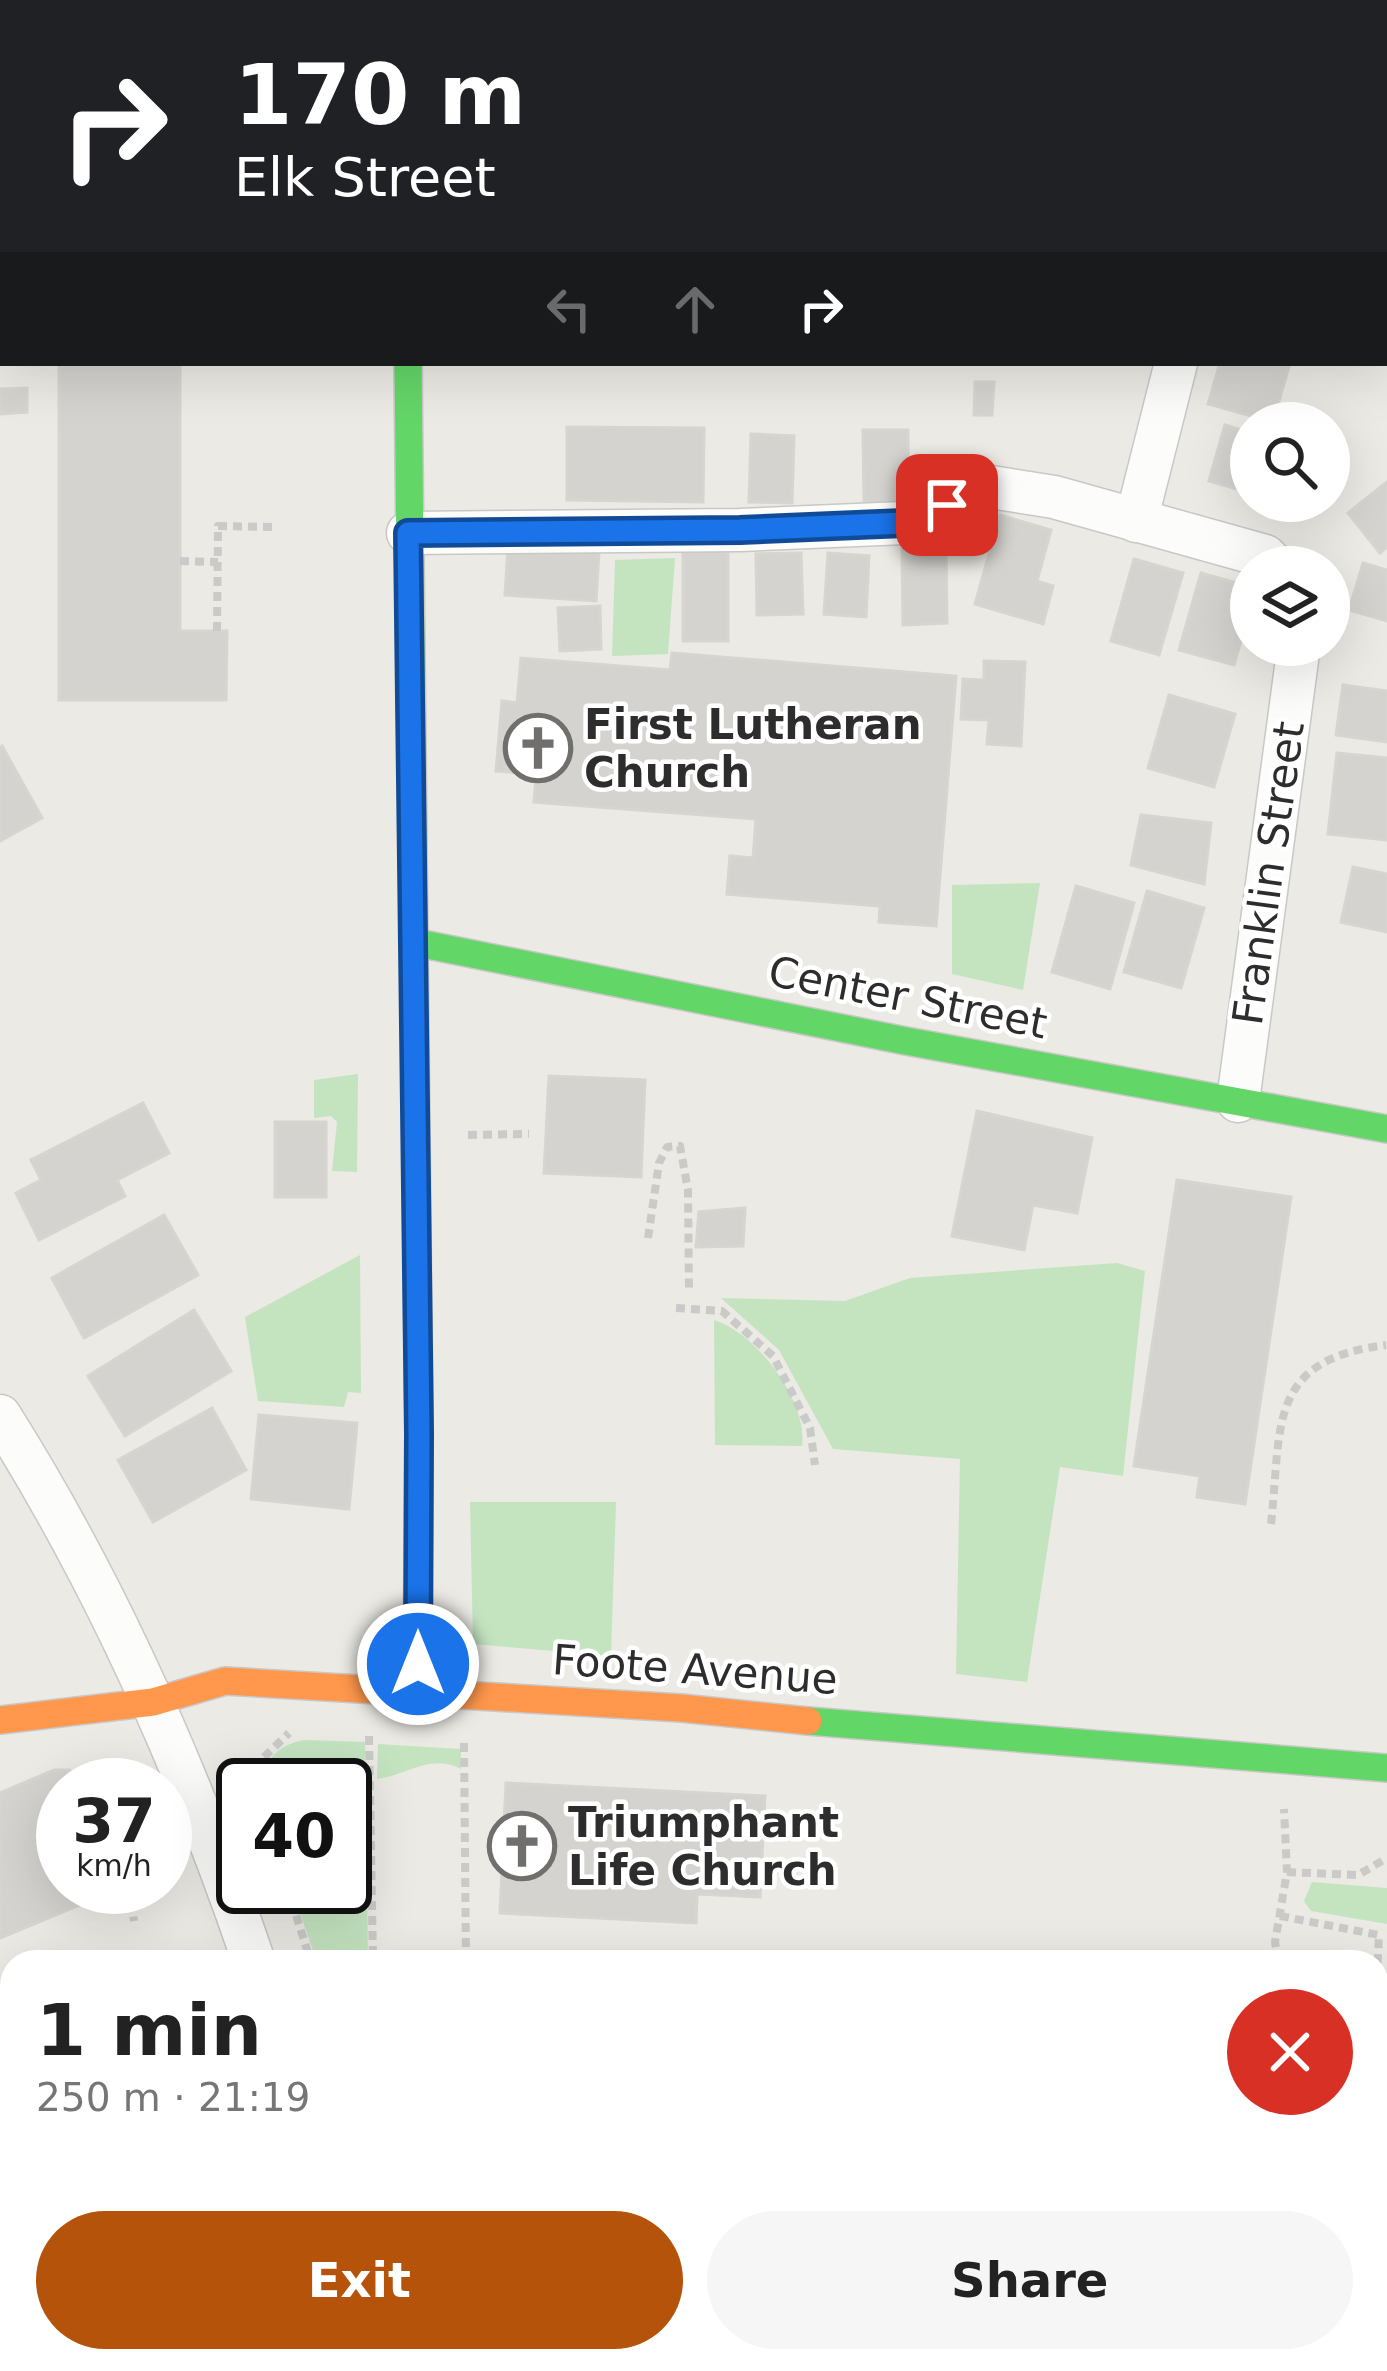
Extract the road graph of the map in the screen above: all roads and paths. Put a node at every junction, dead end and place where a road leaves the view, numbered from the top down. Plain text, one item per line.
1 (408, 366) edge
2 (1175, 366) edge
3 (1136, 521) junction
4 (272, 527) dead end
5 (408, 533) junction
6 (1230, 547) edge
7 (180, 561) dead end
8 (218, 562) junction
9 (217, 631) dead end
10 (1296, 666) edge
11 (413, 942) junction
12 (1238, 1101) junction
13 (1387, 1129) edge
14 (529, 1134) dead end
15 (468, 1136) dead end
16 (648, 1238) dead end
17 (689, 1291) dead end
18 (676, 1308) dead end
19 (1386, 1345) edge
20 (0, 1416) edge
21 (815, 1465) dead end
22 (1271, 1524) dead end
23 (368, 1687) junction
24 (417, 1690) junction
25 (153, 1702) junction
26 (0, 1720) edge
27 (291, 1730) dead end
28 (350, 1734) dead end
29 (370, 1736) junction
30 (389, 1737) dead end
31 (447, 1742) dead end
32 (263, 1758) edge
33 (1386, 1763) edge
34 (1283, 1799) dead end
35 (1387, 1858) edge
36 (1287, 1872) junction
37 (133, 1914) edge
38 (296, 1914) edge
39 (1280, 1916) junction
40 (134, 1921) dead end
41 (250, 1950) edge
42 (307, 1950) edge
43 (373, 1950) edge
44 (466, 1950) edge
45 (1276, 1950) edge
46 (1378, 1950) edge

1 - 5 street
2 - 3 street
3 - 5 street
3 - 6 street
4 - 8 path
5 - 11 street
7 - 8 path
8 - 9 path
10 - 12 street, Franklin Street
11 - 12 street, Center Street
11 - 24 street
12 - 13 street, Center Street
14 - 15 path
16 - 17 path
18 - 21 path
19 - 22 path
20 - 25 street
23 - 24 street, Foote Avenue
23 - 25 street, Foote Avenue
23 - 29 path
24 - 33 street, Foote Avenue
25 - 26 street, Foote Avenue
25 - 41 street
27 - 32 path
28 - 29 path
29 - 30 path
29 - 43 path
31 - 44 path
34 - 36 path
35 - 36 path
36 - 39 path
37 - 40 path
38 - 42 path
39 - 45 path
39 - 46 path

